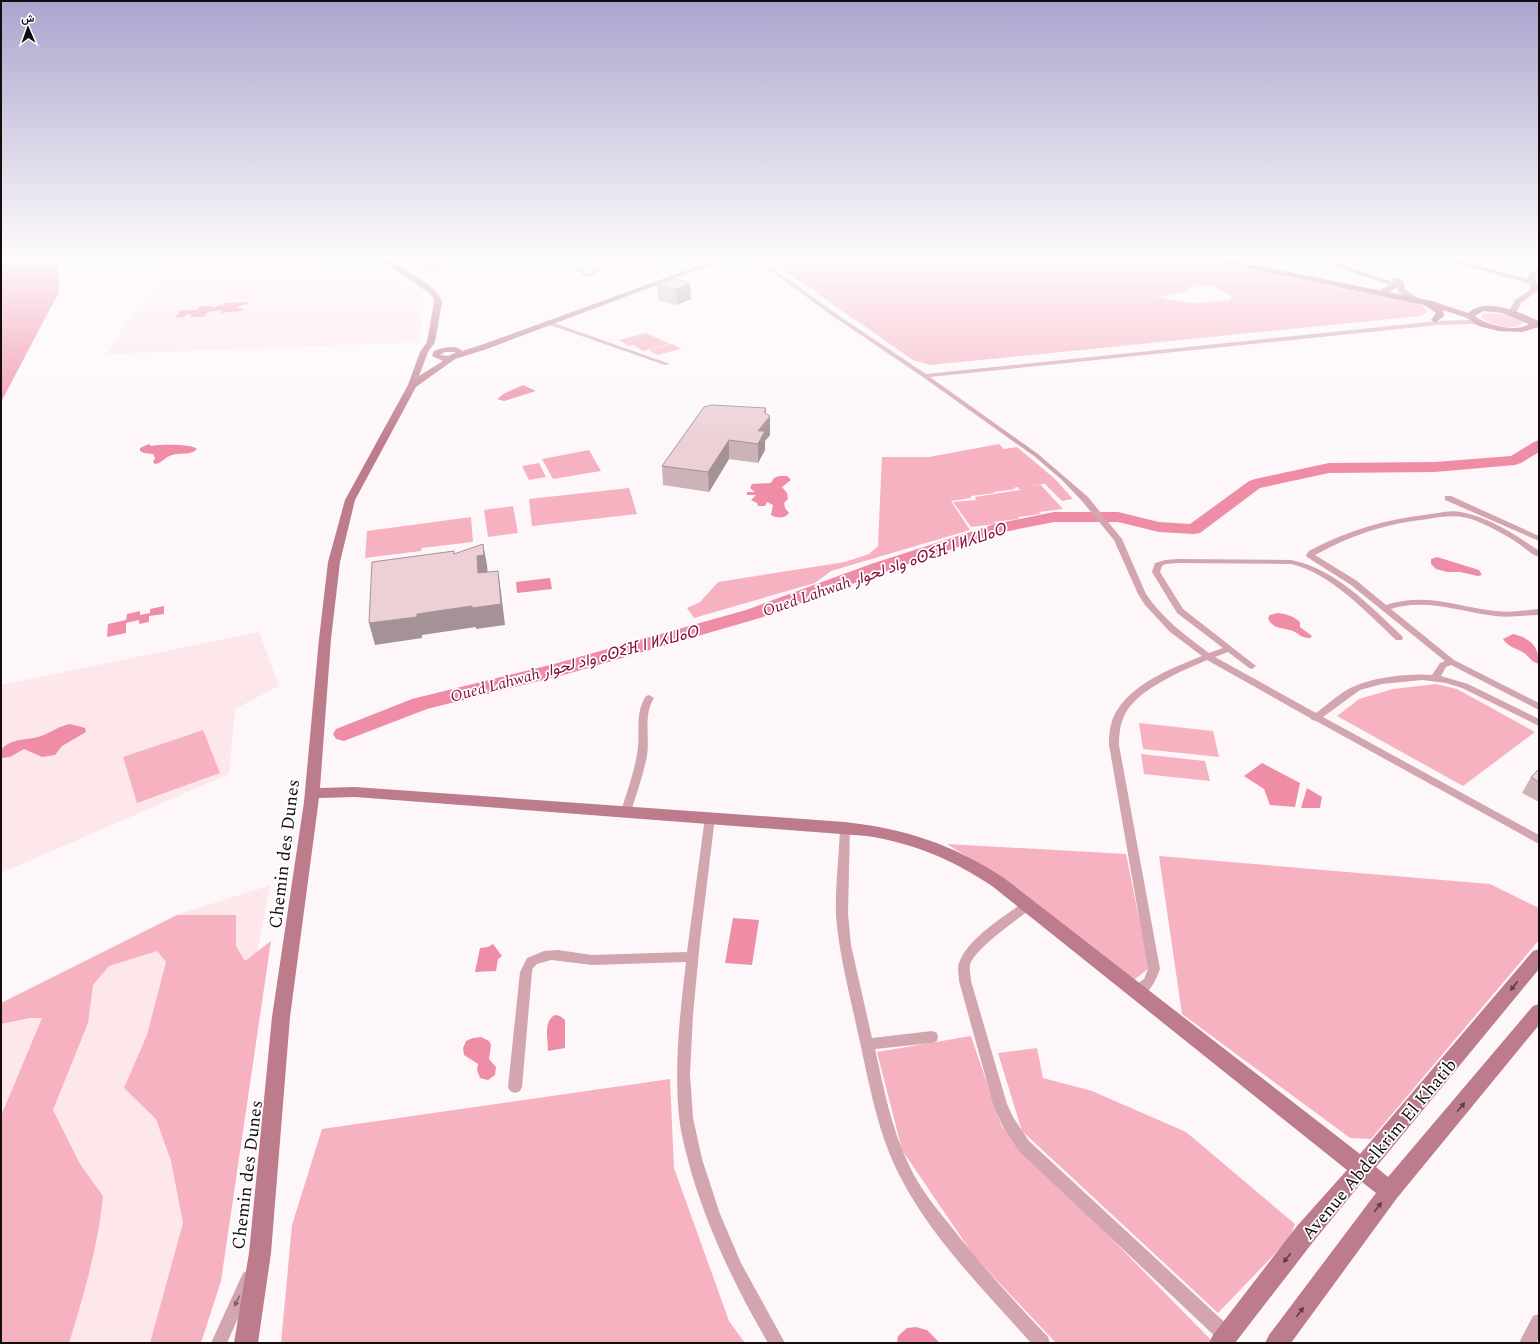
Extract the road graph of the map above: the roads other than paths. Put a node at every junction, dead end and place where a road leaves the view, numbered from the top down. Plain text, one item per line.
1 (435, 320) edge
2 (558, 320) edge
3 (842, 320) edge
4 (1435, 320) edge
5 (1476, 320) edge
6 (1535, 322) edge
7 (549, 323) junction
8 (1483, 324) junction
9 (1514, 330) junction
10 (1539, 334) edge
11 (432, 341) junction
12 (456, 353) junction
13 (438, 356) junction
14 (667, 364) dead end
15 (912, 366) junction
16 (955, 371) junction
17 (924, 375) junction
18 (413, 381) junction
19 (940, 388) junction
20 (1448, 498) dead end
21 (1539, 539) edge
22 (1539, 555) edge
23 (1385, 608) junction
24 (1539, 612) edge
25 (1399, 638) dead end
26 (1229, 649) junction
27 (1208, 657) junction
28 (1451, 662) junction
29 (1252, 666) dead end
30 (1435, 678) junction
31 (649, 698) dead end
32 (1539, 707) edge
33 (1315, 718) junction
34 (1539, 723) edge
35 (312, 793) junction
36 (626, 811) junction
37 (710, 817) junction
38 (845, 828) junction
39 (1539, 840) edge
40 (1028, 905) junction
41 (1539, 956) edge
42 (692, 957) junction
43 (1136, 991) junction
44 (1539, 1012) edge
45 (932, 1037) dead end
46 (868, 1044) junction
47 (515, 1087) dead end
48 (1360, 1168) junction
49 (1390, 1191) junction
50 (260, 1253) junction
51 (1539, 1322) edge
52 (1224, 1339) edge
53 (219, 1343) edge
54 (246, 1343) edge
55 (777, 1343) edge
56 (1042, 1343) edge
57 (1277, 1343) edge
58 (1527, 1343) edge

1 - 11 street
2 - 7 street
3 - 15 street
4 - 16 street
5 - 8 main road
6 - 9 main road
7 - 12 street
7 - 14 street
8 - 9 main road
8 - 16 street
9 - 10 main road
11 - 12 street
11 - 13 street
11 - 18 street, Chemin des Dunes
12 - 13 street
12 - 18 street
13 - 18 street, Chemin des Dunes
15 - 16 street
15 - 17 street
16 - 17 street
16 - 19 street
17 - 19 street
18 - 35 street, Chemin des Dunes
19 - 27 street
20 - 21 street
22 - 23 street
23 - 24 street
23 - 28 street
25 - 26 street
26 - 27 street
26 - 29 street
27 - 33 street
27 - 43 street
28 - 30 street
28 - 32 street
30 - 33 street
30 - 34 street
31 - 36 street
33 - 39 street
35 - 36 street
35 - 50 street, Chemin des Dunes
36 - 37 street
37 - 38 street
37 - 42 street
38 - 40 street
38 - 46 street
40 - 43 street
40 - 52 street
41 -> 48 street, Avenue Abdelkrim El Khatib
42 - 47 street
42 - 55 street
43 - 48 street
49 -> 44 street
45 - 46 street
46 - 56 street
48 - 49 street
48 -> 52 street, Avenue Abdelkrim El Khatib
57 -> 49 street
50 -> 53 street, Chemin des Dunes
50 - 54 street
51 - 58 street

